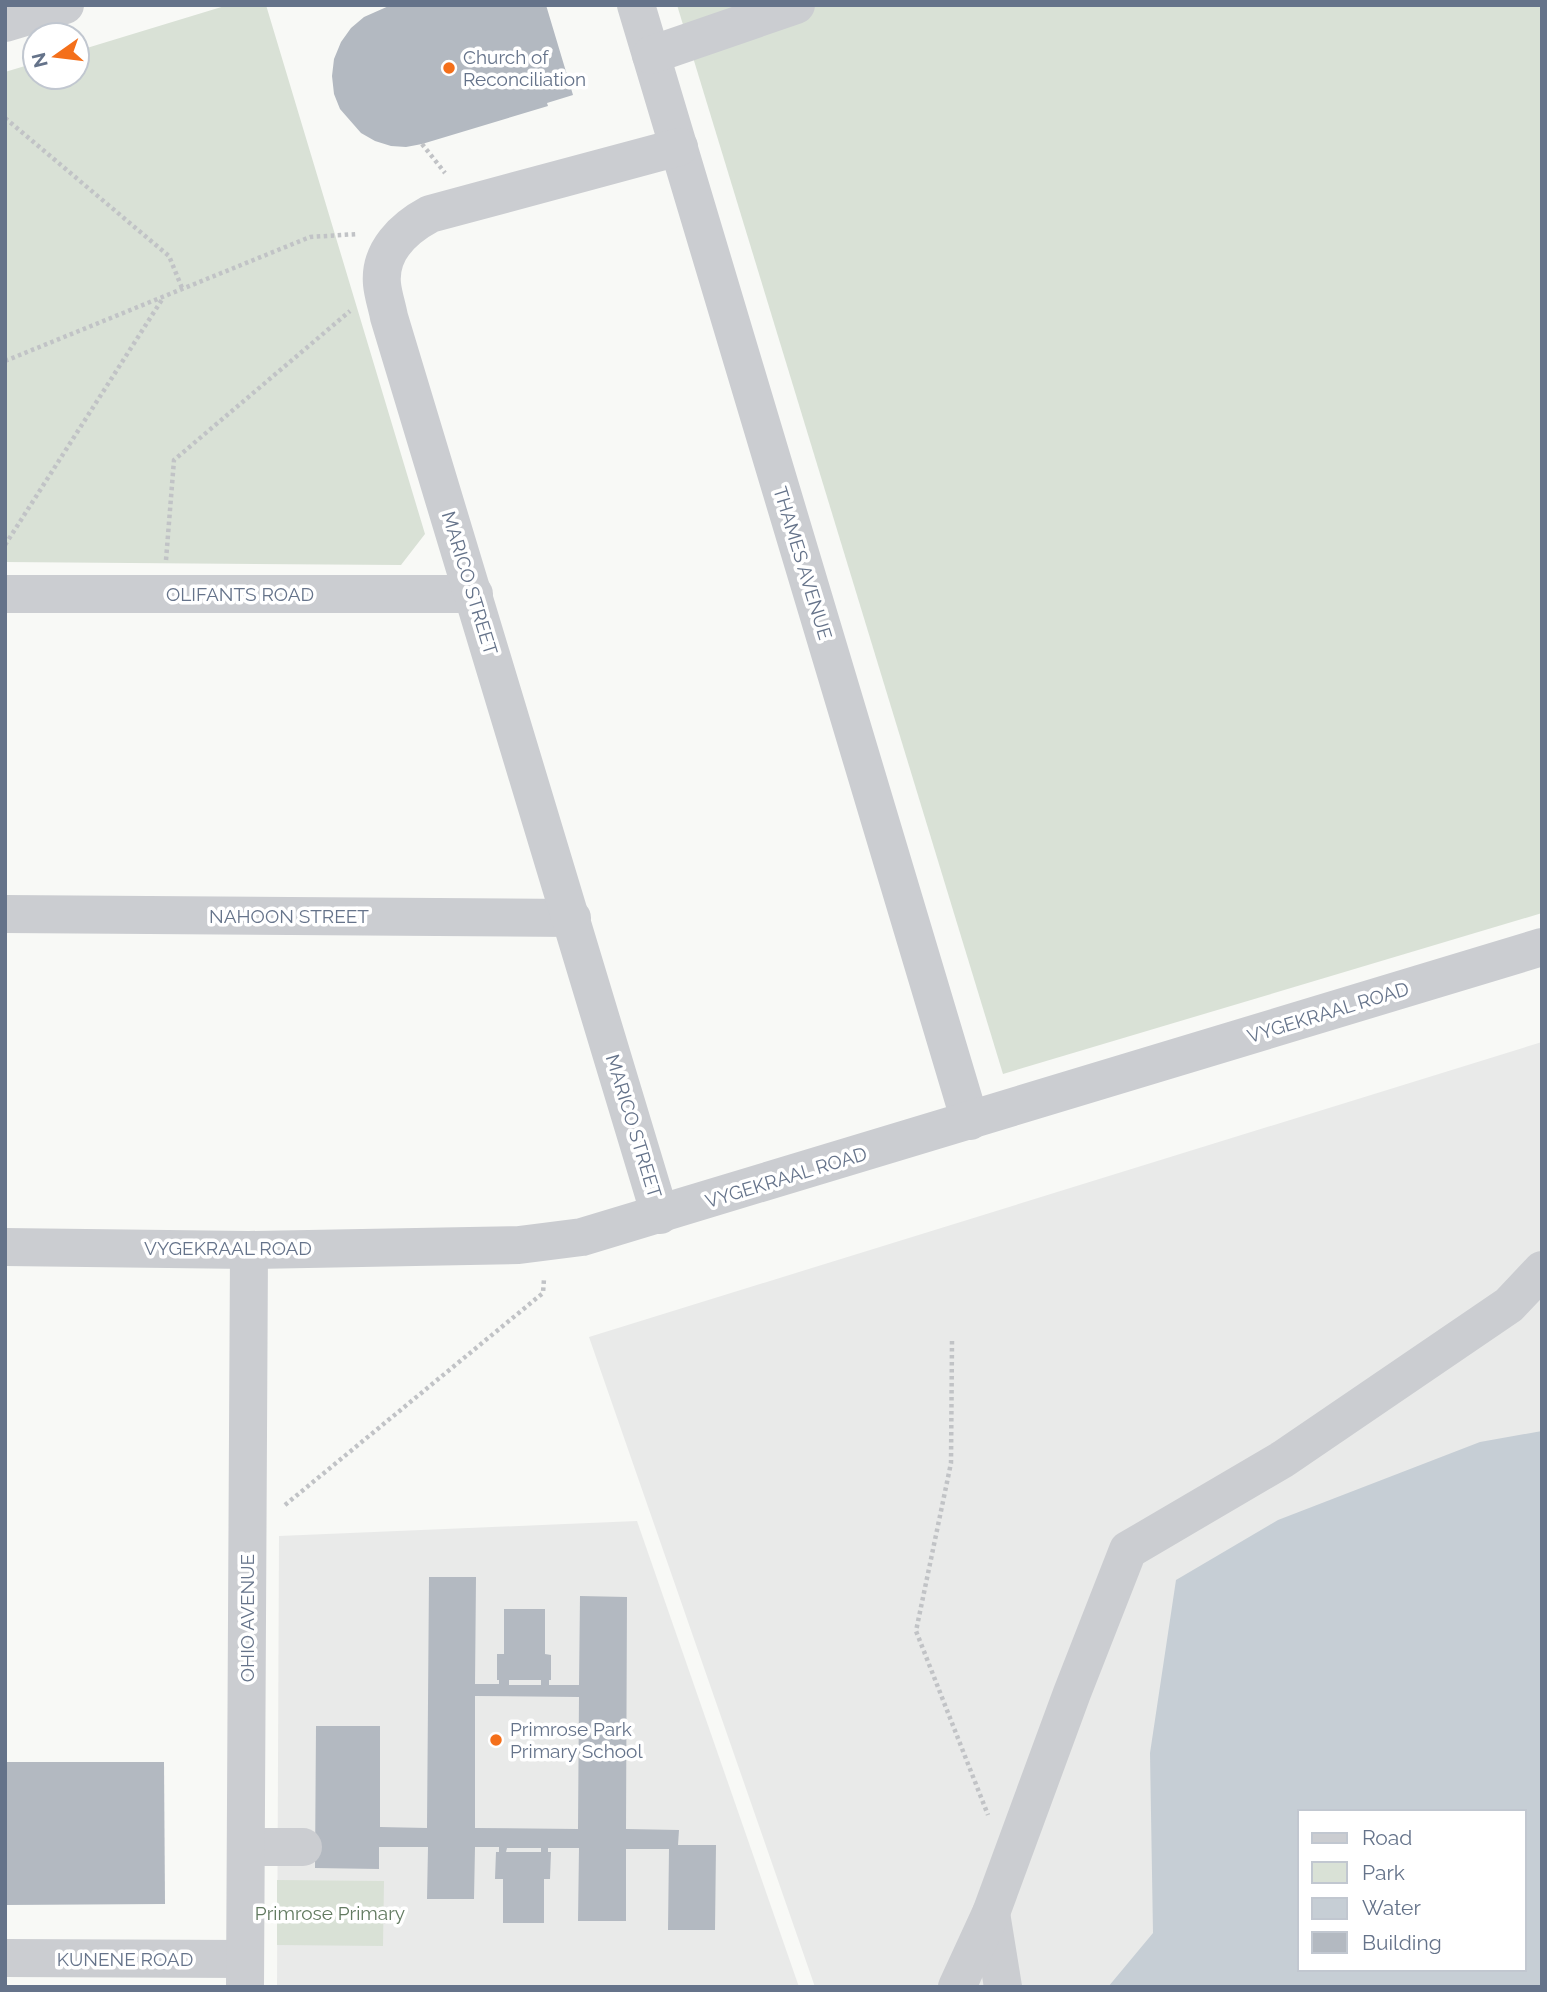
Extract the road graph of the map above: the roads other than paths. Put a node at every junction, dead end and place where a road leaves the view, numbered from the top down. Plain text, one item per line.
1 (65, 5) edge
2 (636, 5) edge
3 (796, 5) edge
4 (5, 23) edge
5 (651, 55) junction
6 (679, 147) junction
7 (5, 594) edge
8 (474, 594) junction
9 (5, 914) edge
10 (572, 918) junction
11 (1542, 947) edge
12 (970, 1121) junction
13 (660, 1215) junction
14 (5, 1247) edge
15 (249, 1250) junction
16 (1542, 1270) edge
17 (246, 1847) junction
18 (303, 1847) dead end
19 (991, 1913) junction
20 (5, 1958) edge
21 (245, 1973) edge
22 (957, 1987) edge
23 (1003, 1987) edge

1 - 4 street
2 - 5 street, THAMES AVENUE
3 - 5 street
5 - 6 street, THAMES AVENUE
6 - 8 street, MARICO STREET
6 - 12 street, THAMES AVENUE
7 - 8 street, OLIFANTS ROAD
8 - 10 street, MARICO STREET
9 - 10 street, NAHOON STREET
10 - 13 street, MARICO STREET
11 - 12 street, VYGEKRAAL ROAD
12 - 13 street, VYGEKRAAL ROAD
13 - 15 street, VYGEKRAAL ROAD
14 - 15 street, VYGEKRAAL ROAD
15 - 17 street, OHIO AVENUE
16 - 19 street
17 - 18 street
17 - 21 street, OHIO AVENUE
19 - 22 street
19 - 23 street
20 - 21 street, KUNENE ROAD

